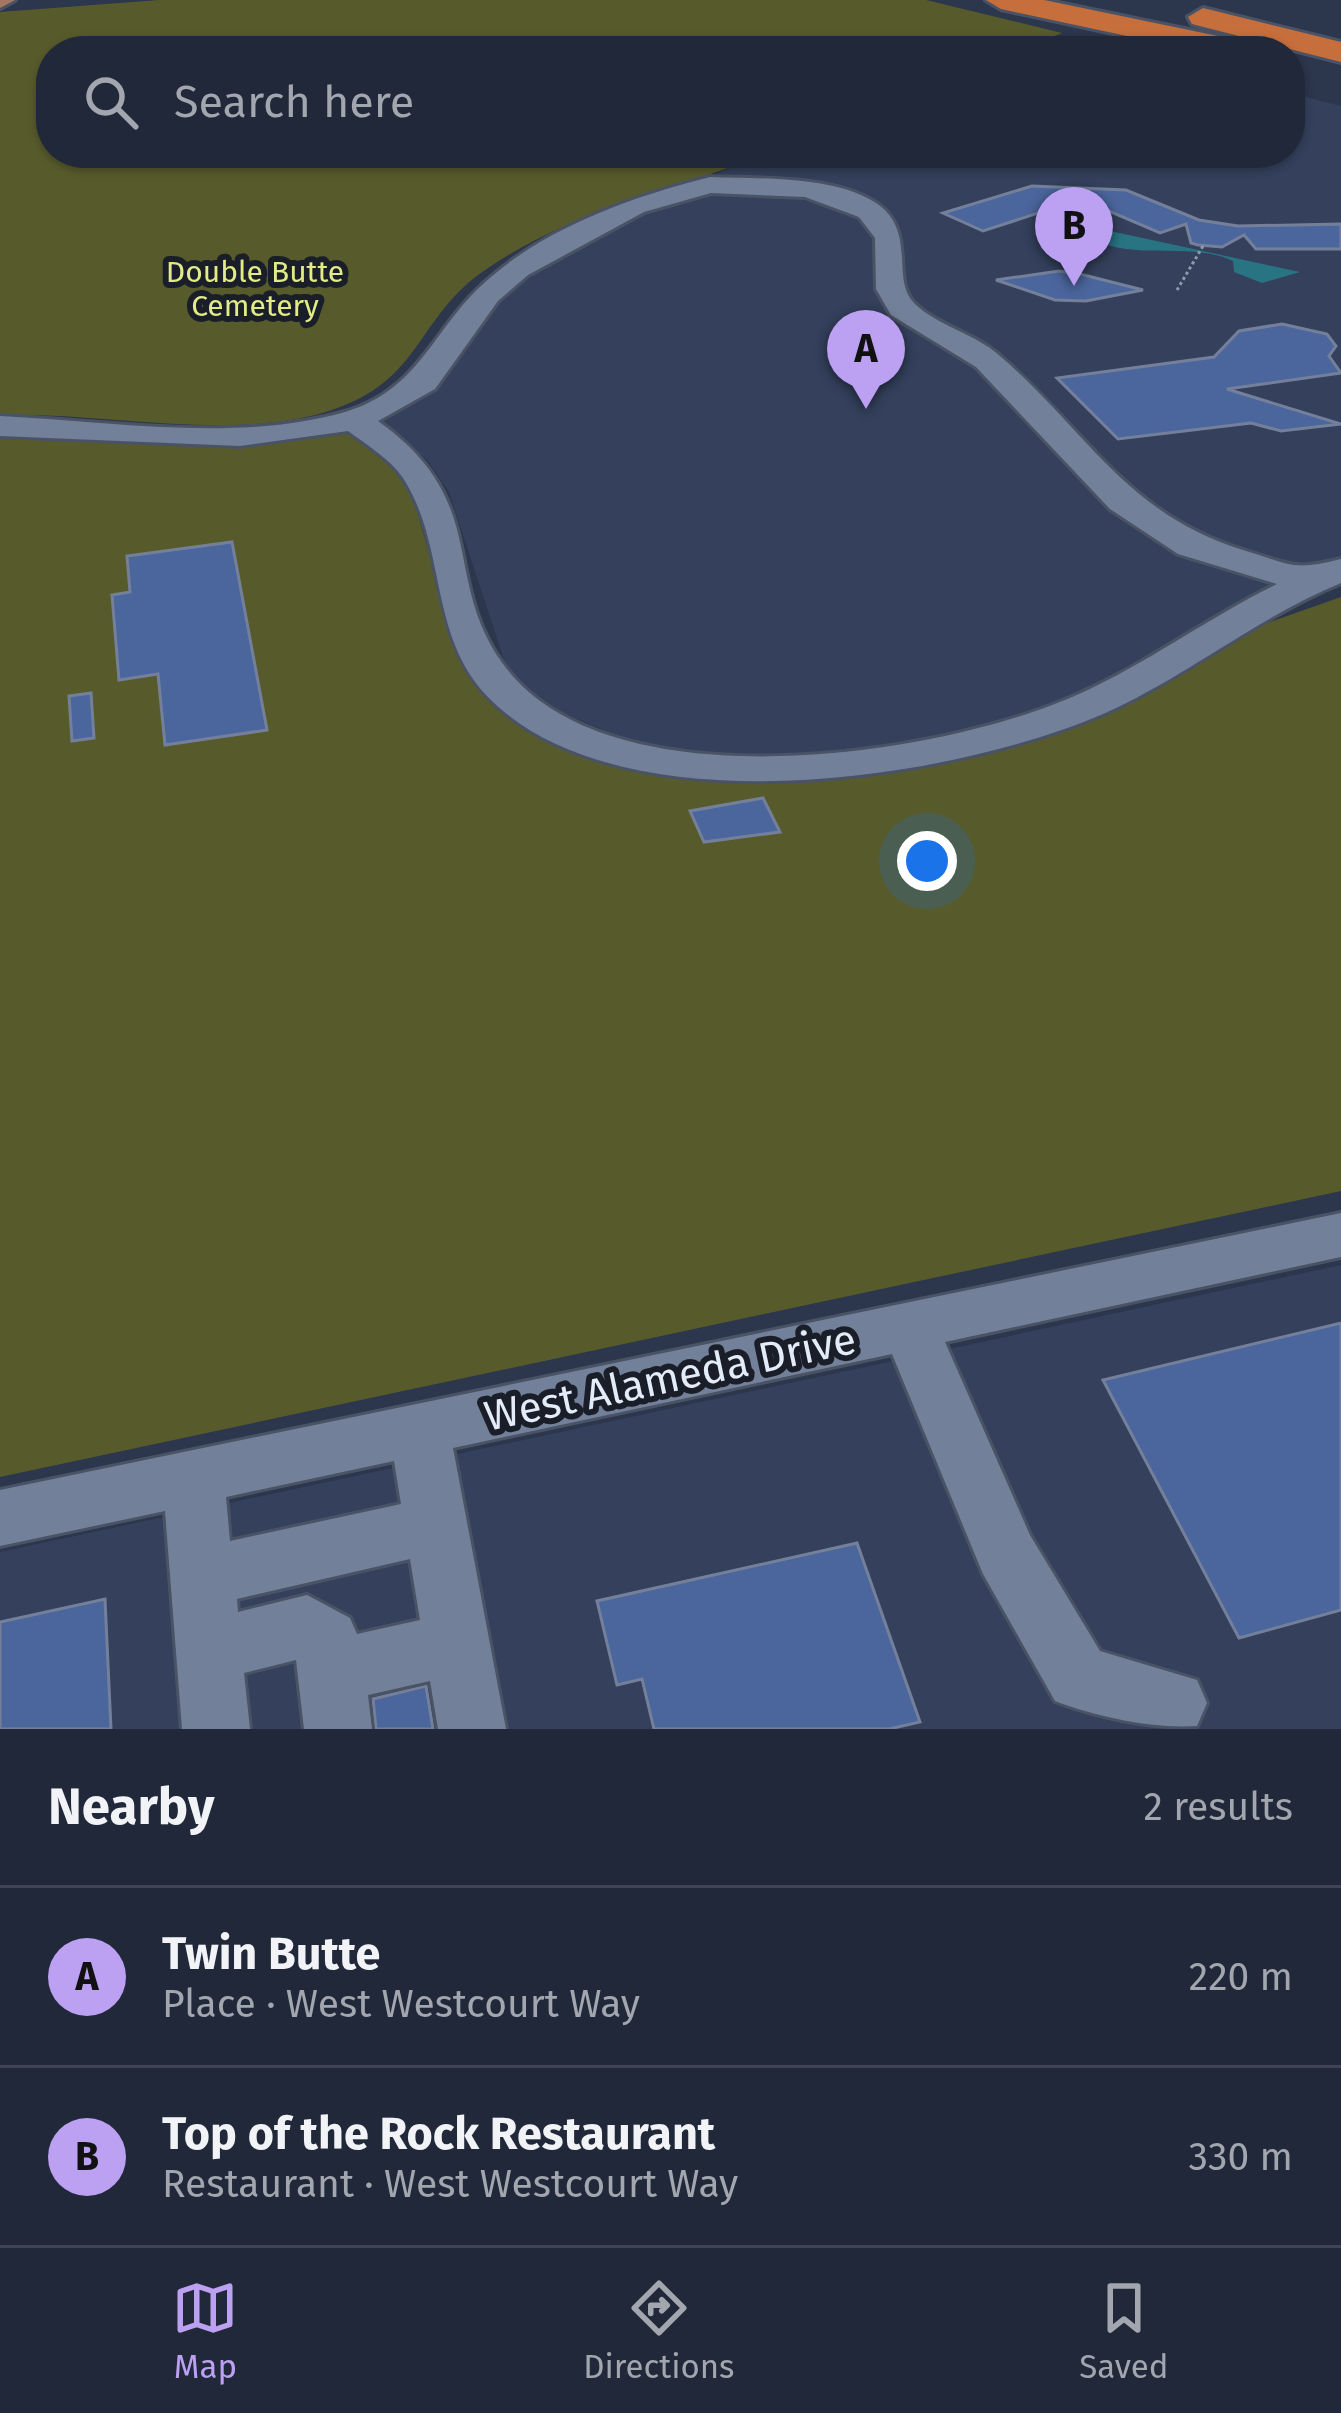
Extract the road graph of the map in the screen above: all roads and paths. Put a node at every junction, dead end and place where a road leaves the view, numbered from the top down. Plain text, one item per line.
1 (1001, 0) edge
2 (1121, 0) edge
3 (1152, 0) edge
4 (1240, 0) edge
5 (1195, 6) edge
6 (1341, 27) edge
7 (1171, 36) edge
8 (1290, 36) edge
9 (1305, 41) edge
10 (1341, 52) edge
11 (1305, 68) edge
12 (1341, 77) edge
13 (1203, 246) dead end
14 (1177, 290) dead end
15 (355, 420) junction
16 (0, 426) edge
17 (1327, 577) edge
18 (1341, 1235) edge
19 (910, 1327) junction
20 (419, 1430) junction
21 (193, 1478) junction
22 (0, 1518) edge
23 (436, 1525) junction
24 (202, 1577) junction
25 (457, 1643) junction
26 (208, 1650) junction
27 (335, 1701) edge
28 (1173, 1703) dead end
29 (216, 1729) edge
30 (472, 1729) edge

1 - 7 highway
2 - 5 highway
3 - 5 highway
4 - 6 highway
5 - 6 highway
5 - 8 highway
9 - 10 highway
11 - 12 highway
13 - 14 path
15 - 16 street
15 - 17 street
15 - 17 street
18 - 19 street, West Alameda Drive
19 - 20 street, West Alameda Drive
19 - 28 street
20 - 21 street, West Alameda Drive
20 - 23 street
21 - 22 street, West Alameda Drive
21 - 24 street
23 - 24 street
23 - 25 street
24 - 26 street
25 - 27 street
25 - 30 street
26 - 27 street
26 - 29 street

